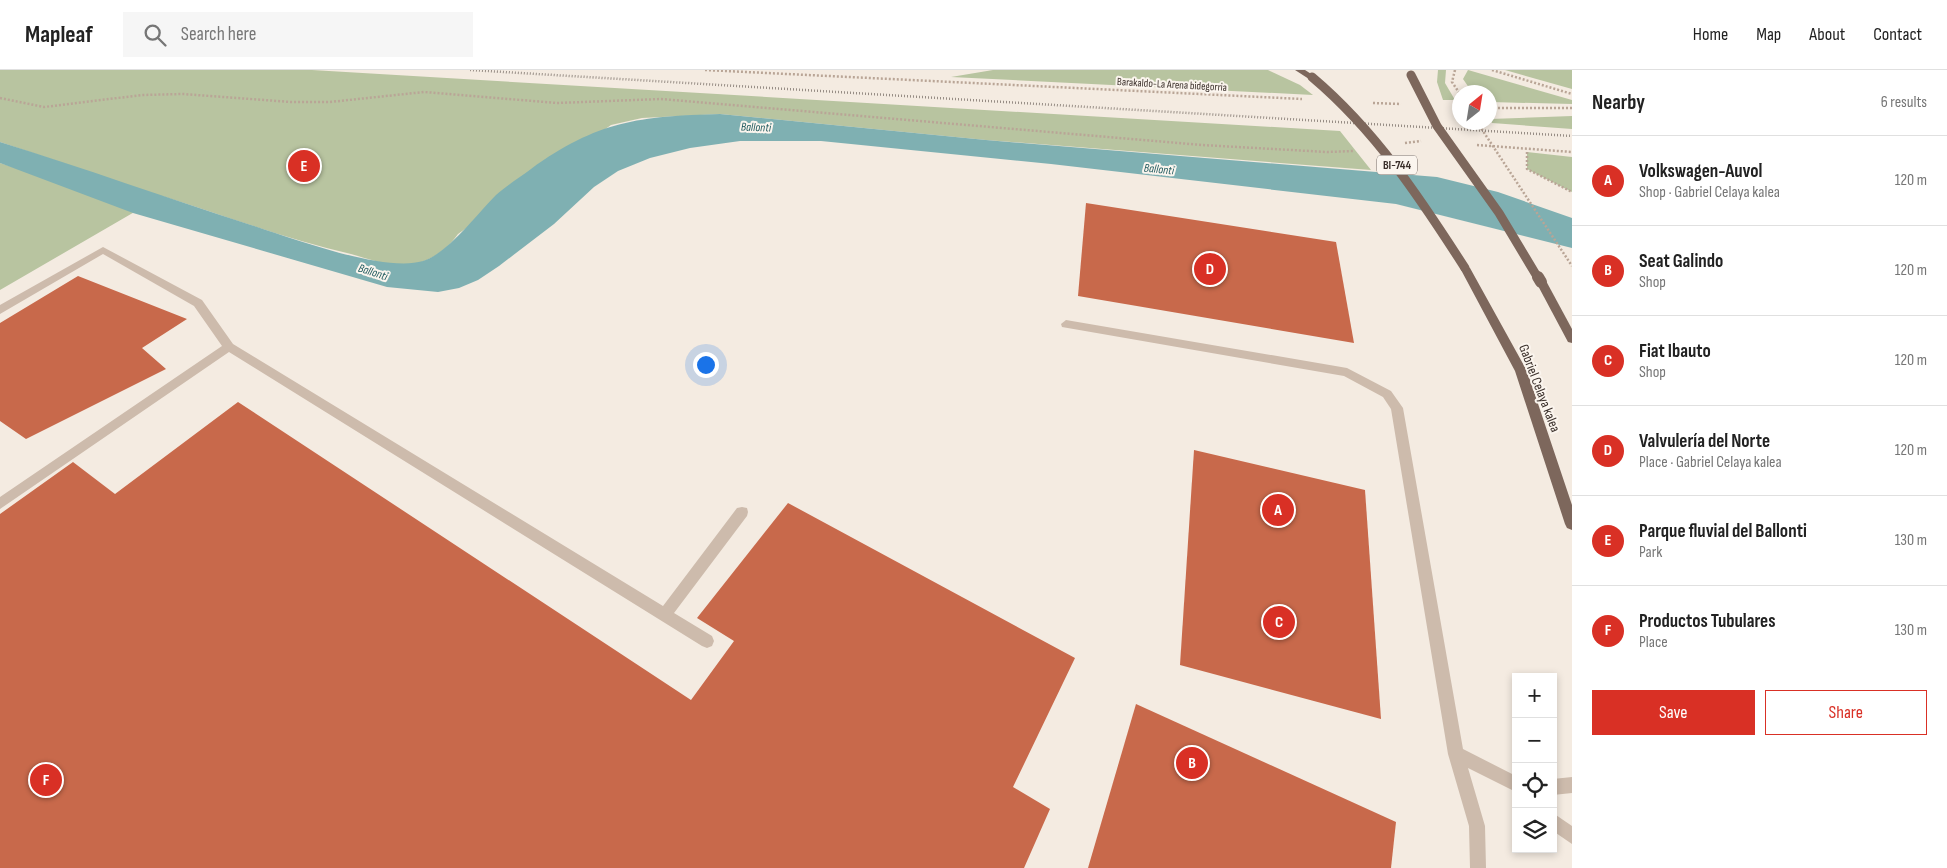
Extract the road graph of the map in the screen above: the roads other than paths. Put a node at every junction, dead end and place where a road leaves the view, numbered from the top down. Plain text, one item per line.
1 (1299, 70) edge
2 (1410, 72) edge
3 (0, 310) edge
4 (1066, 324) dead end
5 (1572, 339) edge
6 (229, 347) junction
7 (2, 499) edge
8 (742, 512) dead end
9 (1572, 524) edge
10 (665, 615) junction
11 (708, 641) dead end
12 (1456, 754) junction
13 (1512, 784) edge
14 (1572, 785) edge
15 (1557, 786) edge
16 (1557, 824) edge
17 (1572, 836) edge
18 (1478, 868) edge

1 - 9 main road, Gabriel Celaya kalea / BI-744, bridge
2 - 5 main road, bridge
3 - 6 lane
4 - 12 lane
6 - 7 lane
6 - 10 lane
8 - 10 lane
10 - 11 lane
12 - 13 lane
12 - 18 lane
14 - 15 lane
16 - 17 lane

